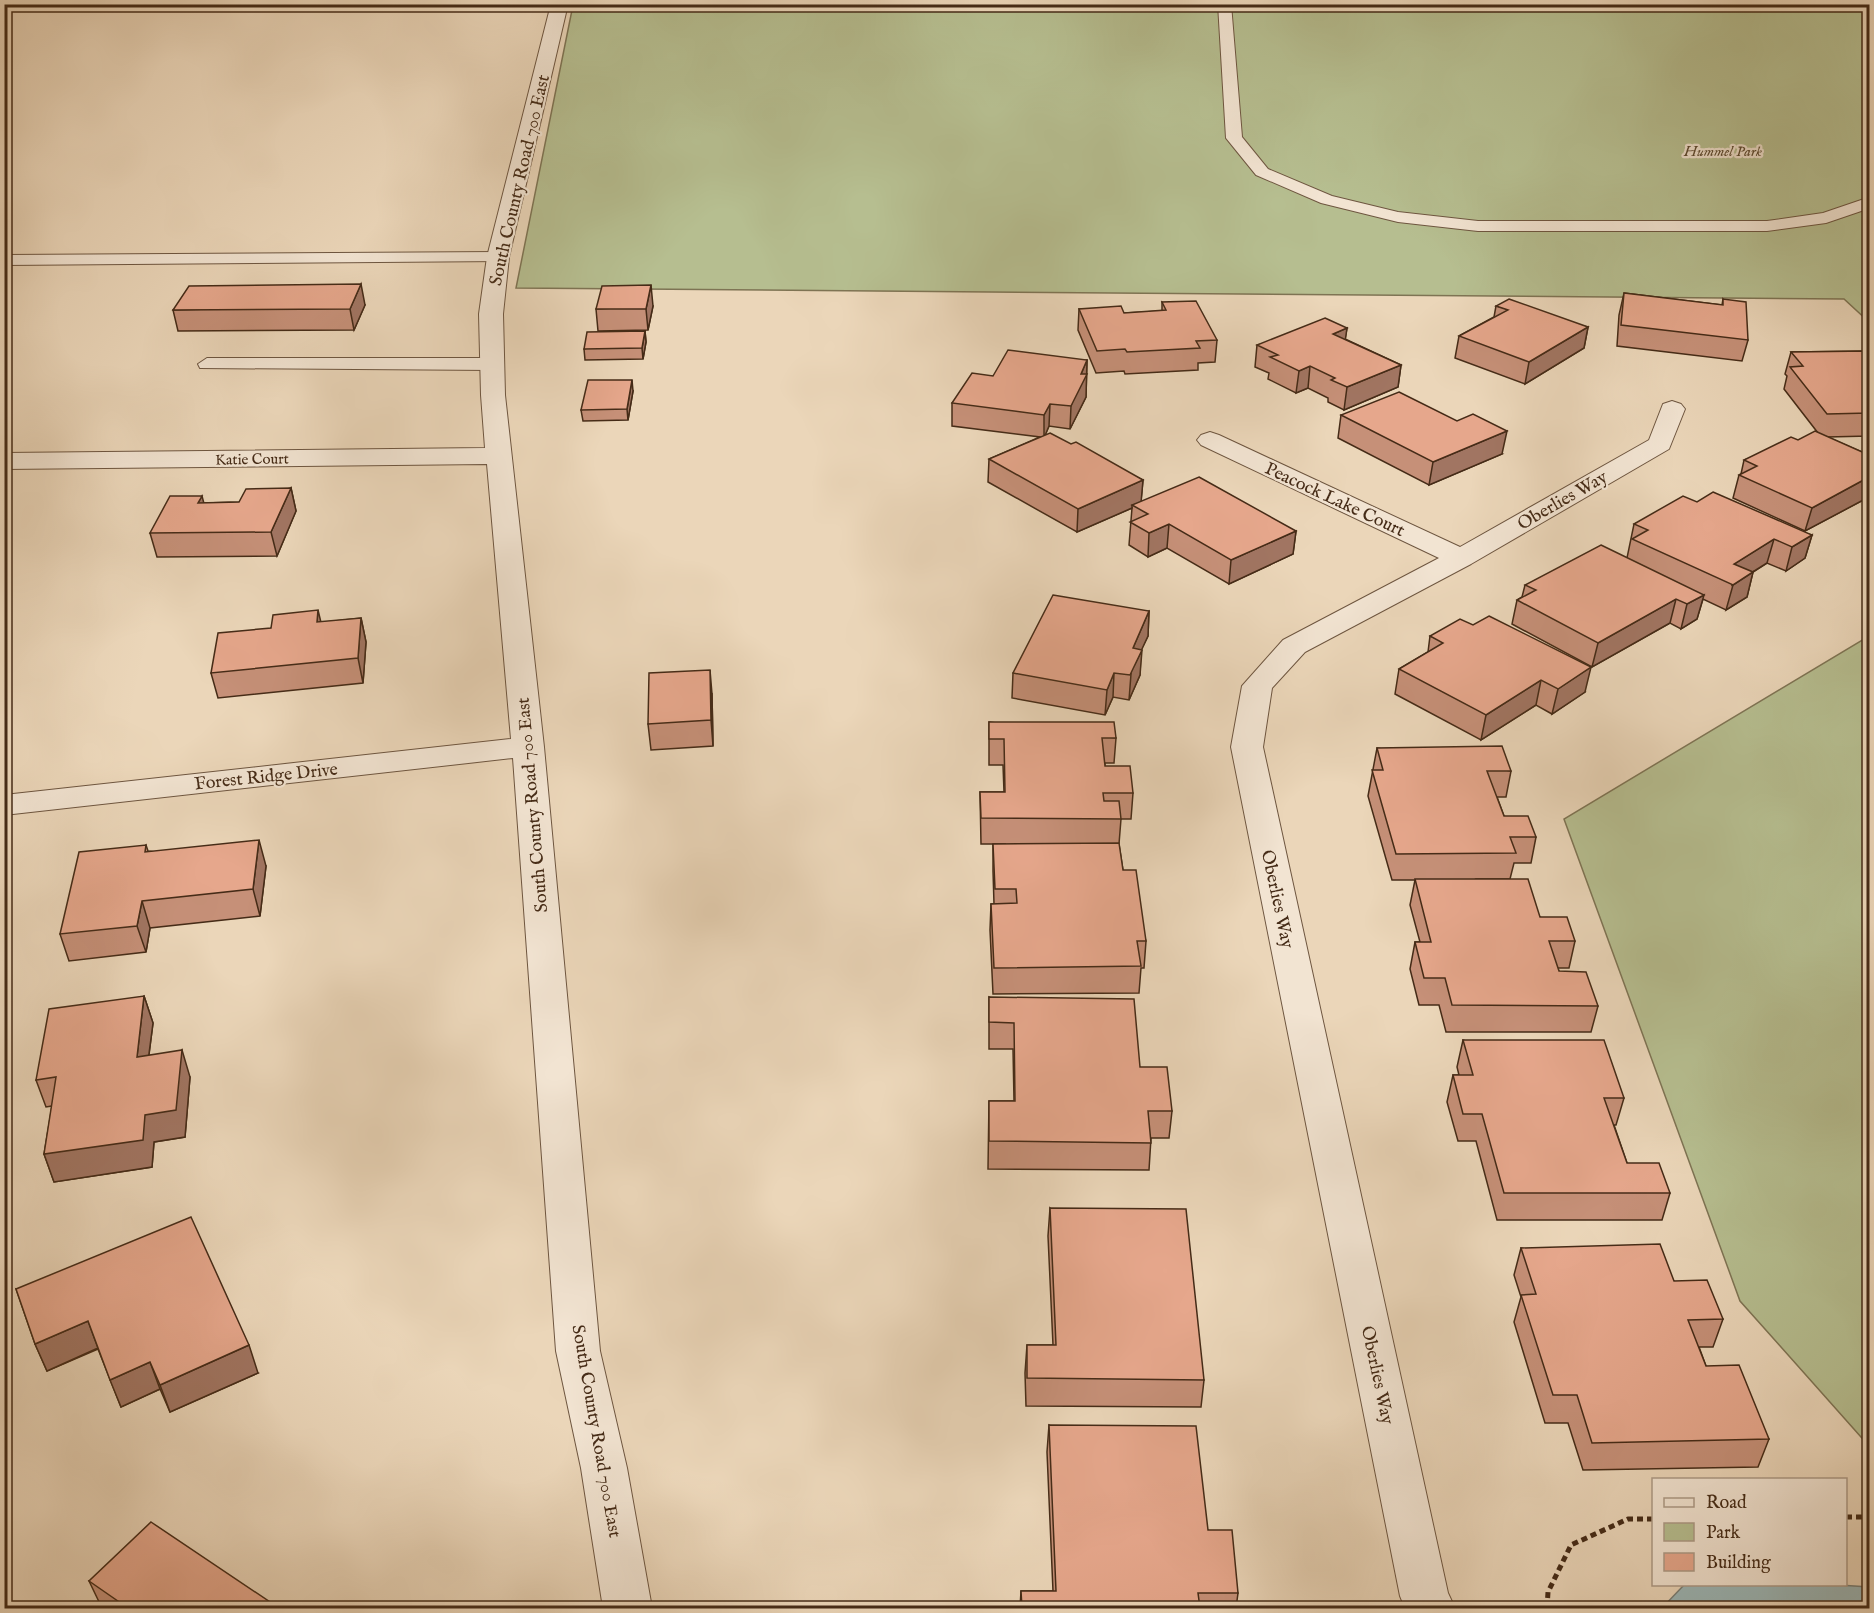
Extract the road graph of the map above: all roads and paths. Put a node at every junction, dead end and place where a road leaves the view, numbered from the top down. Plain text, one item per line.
1 (560, 4) edge
2 (1224, 4) edge
3 (1869, 202) edge
4 (498, 257) junction
5 (4, 260) edge
6 (207, 364) dead end
7 (492, 364) junction
8 (1672, 409) dead end
9 (1210, 440) dead end
10 (500, 456) junction
11 (4, 461) edge
12 (1461, 558) junction
13 (528, 747) junction
14 (4, 805) edge
15 (1869, 1516) edge
16 (1847, 1517) edge
17 (1652, 1519) edge
18 (628, 1608) edge
19 (1430, 1608) edge
20 (1548, 1608) edge

1 - 4 street, South County Road 700 East
2 - 3 lane
4 - 5 lane
4 - 7 street, South County Road 700 East
6 - 7 lane
7 - 10 street, South County Road 700 East
8 - 12 street, Oberlies Way
9 - 12 street, Peacock Lake Court
10 - 11 street, Katie Court
10 - 13 street, South County Road 700 East
12 - 19 street, Oberlies Way
13 - 14 street, Forest Ridge Drive
13 - 18 street, South County Road 700 East
15 - 16 path
17 - 20 path

